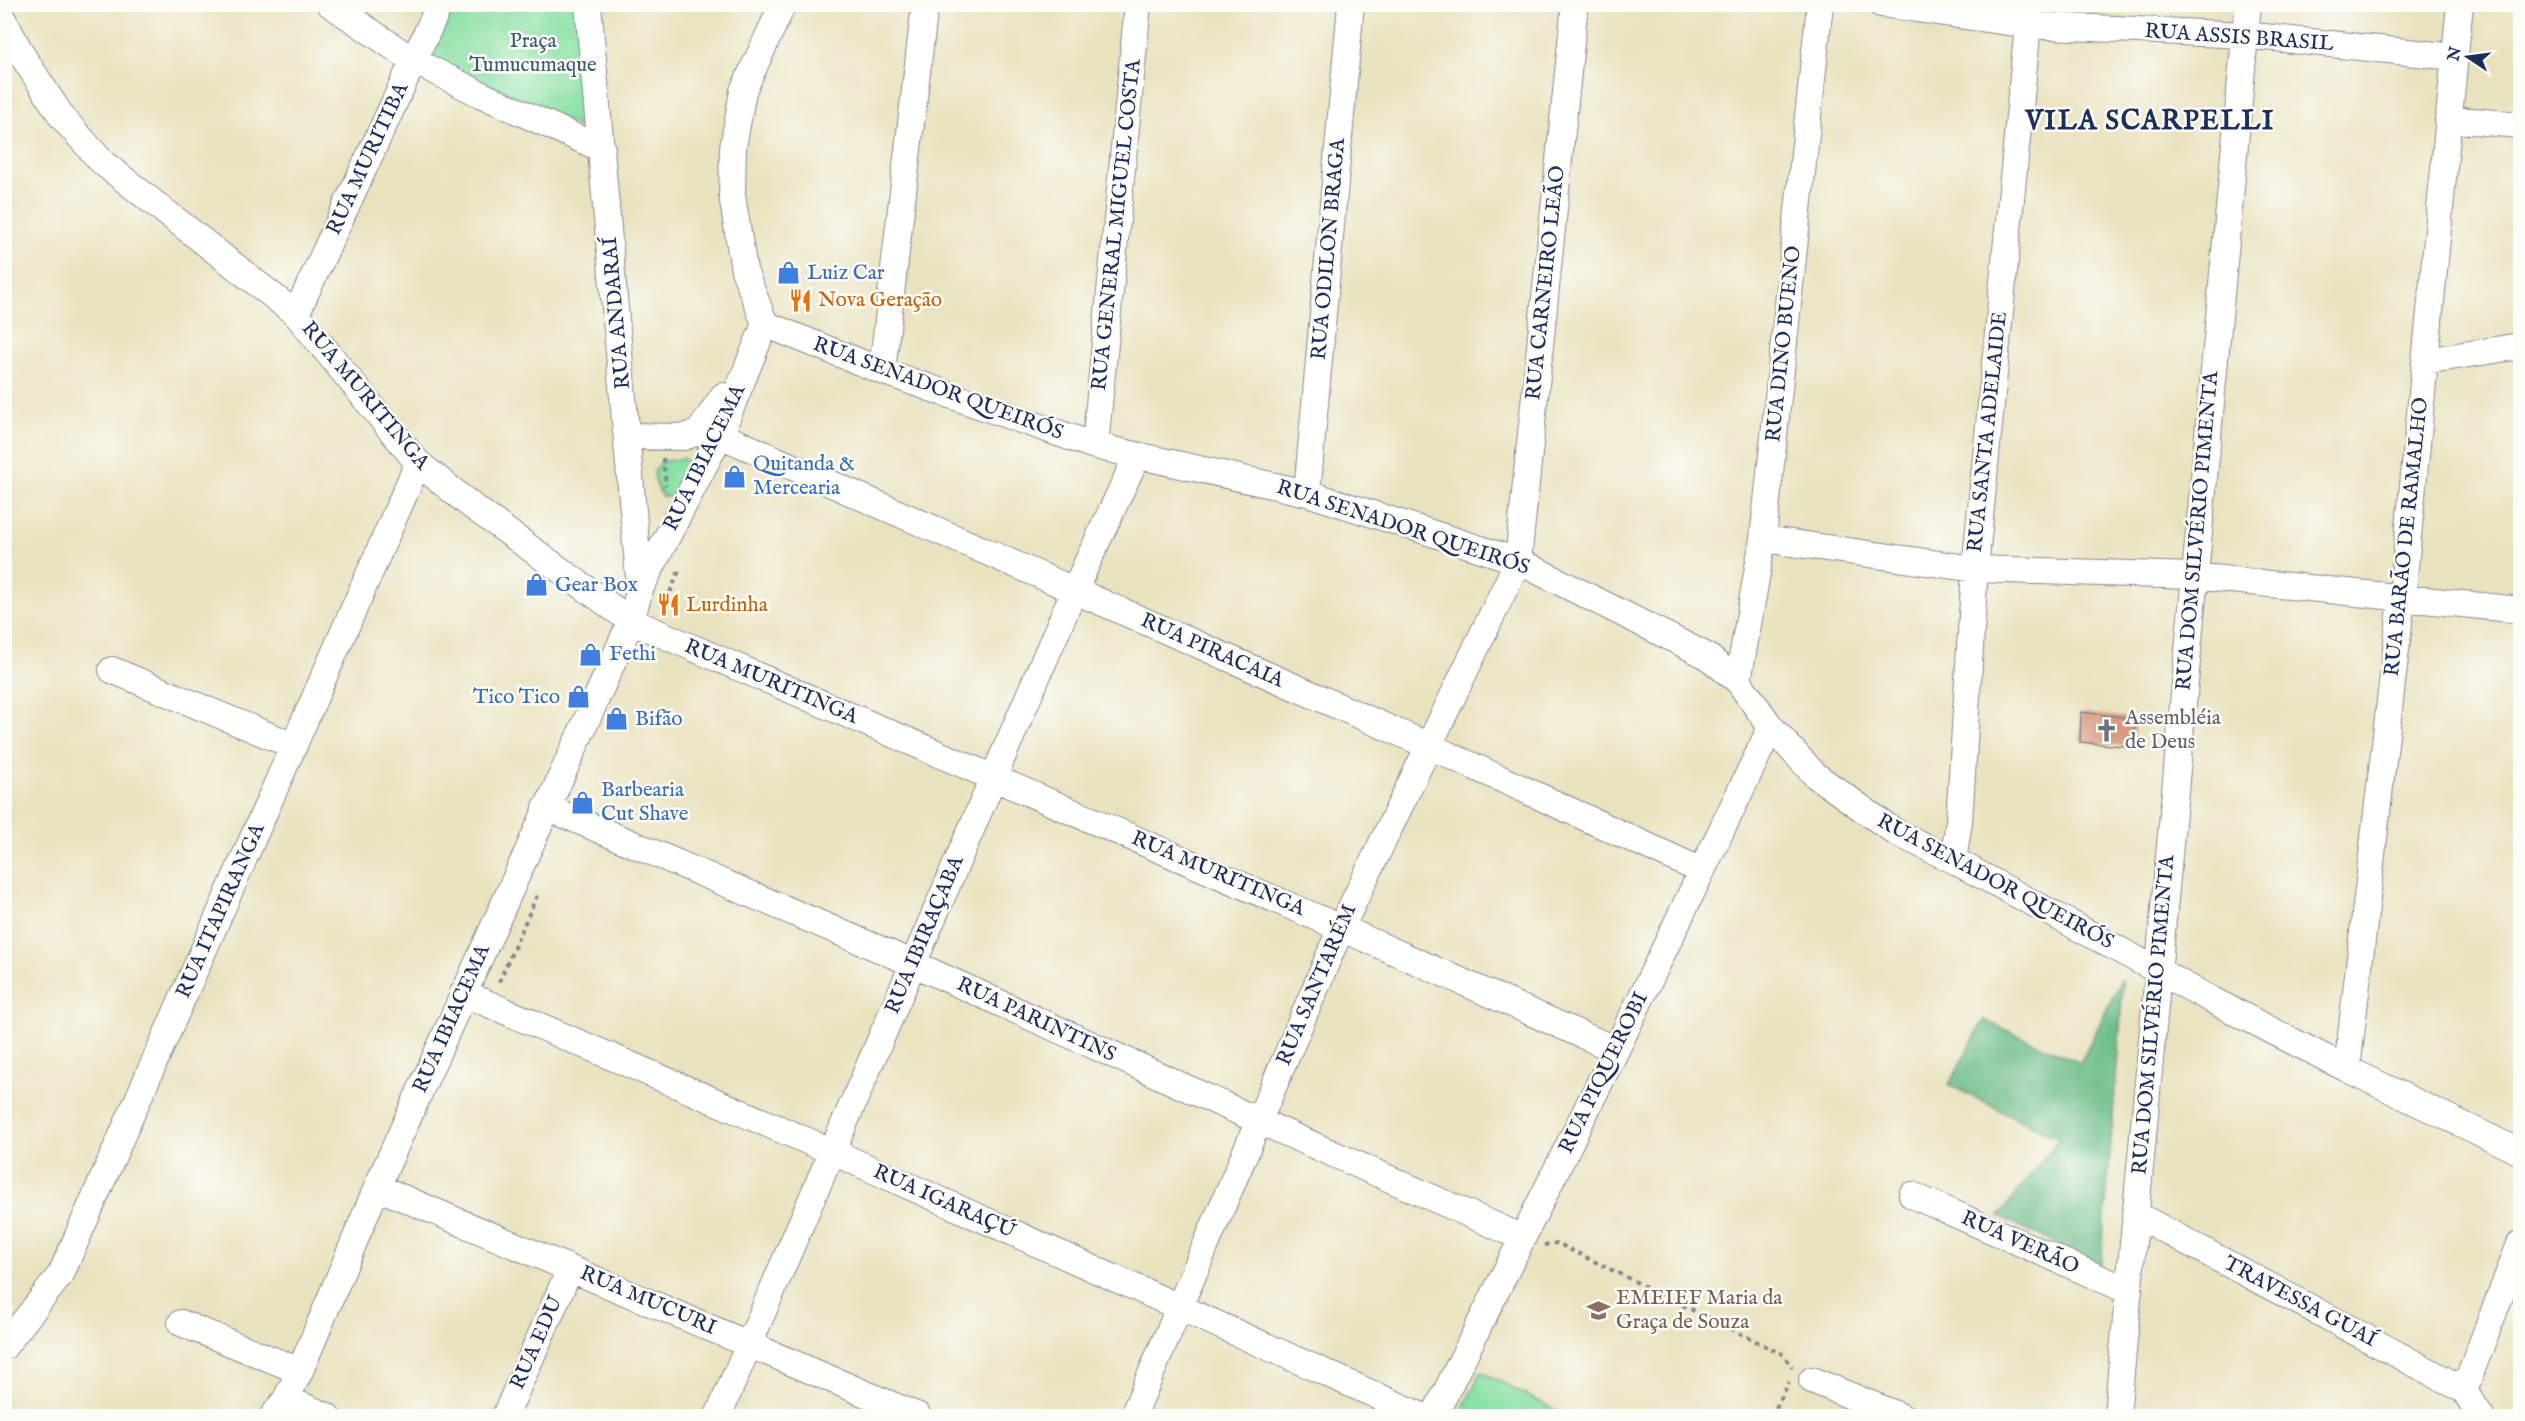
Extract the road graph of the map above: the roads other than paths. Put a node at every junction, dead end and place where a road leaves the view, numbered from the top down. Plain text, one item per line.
1 (330, 4) edge
2 (440, 4) edge
3 (588, 4) edge
4 (783, 4) edge
5 (925, 4) edge
6 (1138, 4) edge
7 (1351, 4) edge
8 (1575, 4) edge
9 (1820, 4) edge
10 (1881, 4) edge
11 (2248, 4) edge
12 (2460, 4) edge
13 (2029, 15) edge
14 (4, 21) edge
15 (2245, 35) junction
16 (2455, 57) junction
17 (414, 61) junction
18 (2448, 119) junction
19 (2520, 125) edge
20 (602, 149) junction
21 (296, 314) junction
22 (765, 324) junction
23 (2520, 346) edge
24 (2425, 361) junction
25 (882, 371) junction
26 (742, 380) junction
27 (720, 435) junction
28 (627, 436) junction
29 (1095, 446) junction
30 (1137, 456) junction
31 (418, 464) junction
32 (1306, 493) junction
33 (1763, 539) junction
34 (1518, 561) junction
35 (1974, 569) junction
36 (2193, 576) junction
37 (640, 589) junction
38 (1074, 591) junction
39 (2402, 598) junction
40 (2520, 610) edge
41 (631, 621) junction
42 (112, 670) dead end
43 (1738, 681) junction
44 (1771, 727) junction
45 (1427, 745) junction
46 (294, 746) junction
47 (994, 778) junction
48 (546, 807) junction
49 (1953, 860) junction
50 (1702, 870) junction
51 (1341, 927) junction
52 (912, 963) junction
53 (2158, 971) junction
54 (464, 993) junction
55 (1616, 1050) junction
56 (2347, 1069) junction
57 (1259, 1122) junction
58 (833, 1152) junction
59 (2520, 1152) edge
60 (377, 1187) junction
61 (1912, 1196) dead end
62 (2135, 1214) junction
63 (1523, 1238) junction
64 (2520, 1244) edge
65 (570, 1269) junction
66 (2129, 1291) junction
67 (1179, 1307) junction
68 (181, 1323) dead end
69 (749, 1344) junction
70 (4, 1347) edge
71 (300, 1371) junction
72 (1803, 1376) road end
73 (2464, 1390) junction
74 (280, 1408) edge
75 (327, 1416) edge
76 (505, 1416) edge
77 (718, 1416) edge
78 (918, 1416) edge
79 (1132, 1416) edge
80 (1422, 1416) edge
81 (1434, 1416) edge
82 (1900, 1416) edge
83 (2117, 1416) edge
84 (2481, 1416) edge

1 - 17 street
2 - 17 street, RUA MURITIBA
3 - 20 street, RUA ANDARAÍ
4 - 22 street
5 - 25 street
6 - 29 street, RUA GENERAL MIGUEL COSTA
7 - 32 street, RUA ODILON BRAGA
8 - 34 street, RUA CARNEIRO LEÃO
9 - 33 street, RUA DINO BUENO
10 - 13 street, RUA ASSIS BRASIL
11 - 15 street, RUA DOM SILVÉRIO PIMENTA
12 - 16 street, RUA BARÃO DE RAMALHO
13 - 15 street, RUA ASSIS BRASIL
13 - 35 street, RUA SANTA ADELAIDE
14 - 21 street, RUA MURITINGA
15 - 16 street, RUA ASSIS BRASIL
15 - 36 street, RUA DOM SILVÉRIO PIMENTA
16 - 18 street, RUA BARÃO DE RAMALHO
17 - 20 street
17 - 21 street, RUA MURITIBA
18 - 19 street
18 - 24 street, RUA BARÃO DE RAMALHO
20 - 28 street, RUA ANDARAÍ
21 - 31 street, RUA MURITINGA
22 - 25 street, RUA SENADOR QUEIRÓS
22 - 26 street, RUA IBIACEMA
23 - 24 street
24 - 39 street, RUA BARÃO DE RAMALHO
25 - 29 street, RUA SENADOR QUEIRÓS
26 - 27 street, RUA IBIACEMA
26 - 28 street
27 - 37 street, RUA IBIACEMA
27 - 38 street, RUA PIRACAIA
28 - 37 street, RUA ANDARAÍ
29 - 30 street, RUA SENADOR QUEIRÓS
30 - 32 street, RUA SENADOR QUEIRÓS
30 - 38 street, RUA IBIRAÇABA
31 - 41 street, RUA MURITINGA
31 - 46 street, RUA ITAPIRANGA
32 - 34 street, RUA SENADOR QUEIRÓS
33 - 35 street
33 - 43 street, RUA DINO BUENO
34 - 43 street, RUA SENADOR QUEIRÓS
34 - 45 street, RUA SANTARÉM
35 - 36 street
35 - 49 street, RUA SANTA ADELAIDE
36 - 39 street
36 - 53 street, RUA DOM SILVÉRIO PIMENTA
37 - 41 street, RUA ANDARAÍ
38 - 45 street, RUA PIRACAIA
38 - 47 street, RUA IBIRAÇABA
39 - 40 street
39 - 56 street, RUA BARÃO DE RAMALHO
41 - 47 street, RUA MURITINGA
41 - 48 street, RUA IBIACEMA
42 - 46 street
43 - 44 street, RUA SENADOR QUEIRÓS
44 - 49 street, RUA SENADOR QUEIRÓS
44 - 50 street, RUA PIQUEROBI
45 - 50 street, RUA PIRACAIA
45 - 51 street, RUA SANTARÉM
46 - 70 street, RUA ITAPIRANGA
47 - 51 street, RUA MURITINGA
47 - 52 street, RUA IBIRAÇABA
48 - 52 street, RUA PARINTINS
48 - 54 street, RUA IBIACEMA
49 - 53 street, RUA SENADOR QUEIRÓS
50 - 55 street, RUA PIQUEROBI
51 - 55 street, RUA MURITINGA
51 - 57 street, RUA SANTARÉM
52 - 57 street, RUA PARINTINS
52 - 58 street, RUA IBIRAÇABA
53 - 56 street, RUA SENADOR QUEIRÓS
53 - 62 street, RUA DOM SILVÉRIO PIMENTA
54 - 58 street, RUA IGARAÇÚ
54 - 60 street, RUA IBIACEMA
55 - 63 street, RUA PIQUEROBI
56 - 59 street, RUA SENADOR QUEIRÓS
57 - 63 street, RUA PARINTINS
57 - 67 street, RUA SANTARÉM
58 - 67 street, RUA IGARAÇÚ
58 - 69 street, RUA IBIRAÇABA
60 - 65 street, RUA MUCURI
60 - 71 street, RUA IBIACEMA
61 - 66 street, RUA VERÃO
62 - 66 street, RUA DOM SILVÉRIO PIMENTA
62 - 73 street, TRAVESSA GUAÍ
63 - 81 street, RUA PIQUEROBI
64 - 73 street
65 - 69 street, RUA MUCURI
65 - 76 street, RUA EDU
66 - 83 street, RUA DOM SILVÉRIO PIMENTA
67 - 79 street, RUA SANTARÉM
67 - 80 street, RUA IGARAÇÚ
68 - 71 street
69 - 77 street, RUA IBIRAÇABA
69 - 78 street, RUA MUCURI
71 - 74 street, RUA IBIACEMA
72 - 82 street
73 - 84 street
74 - 75 street

